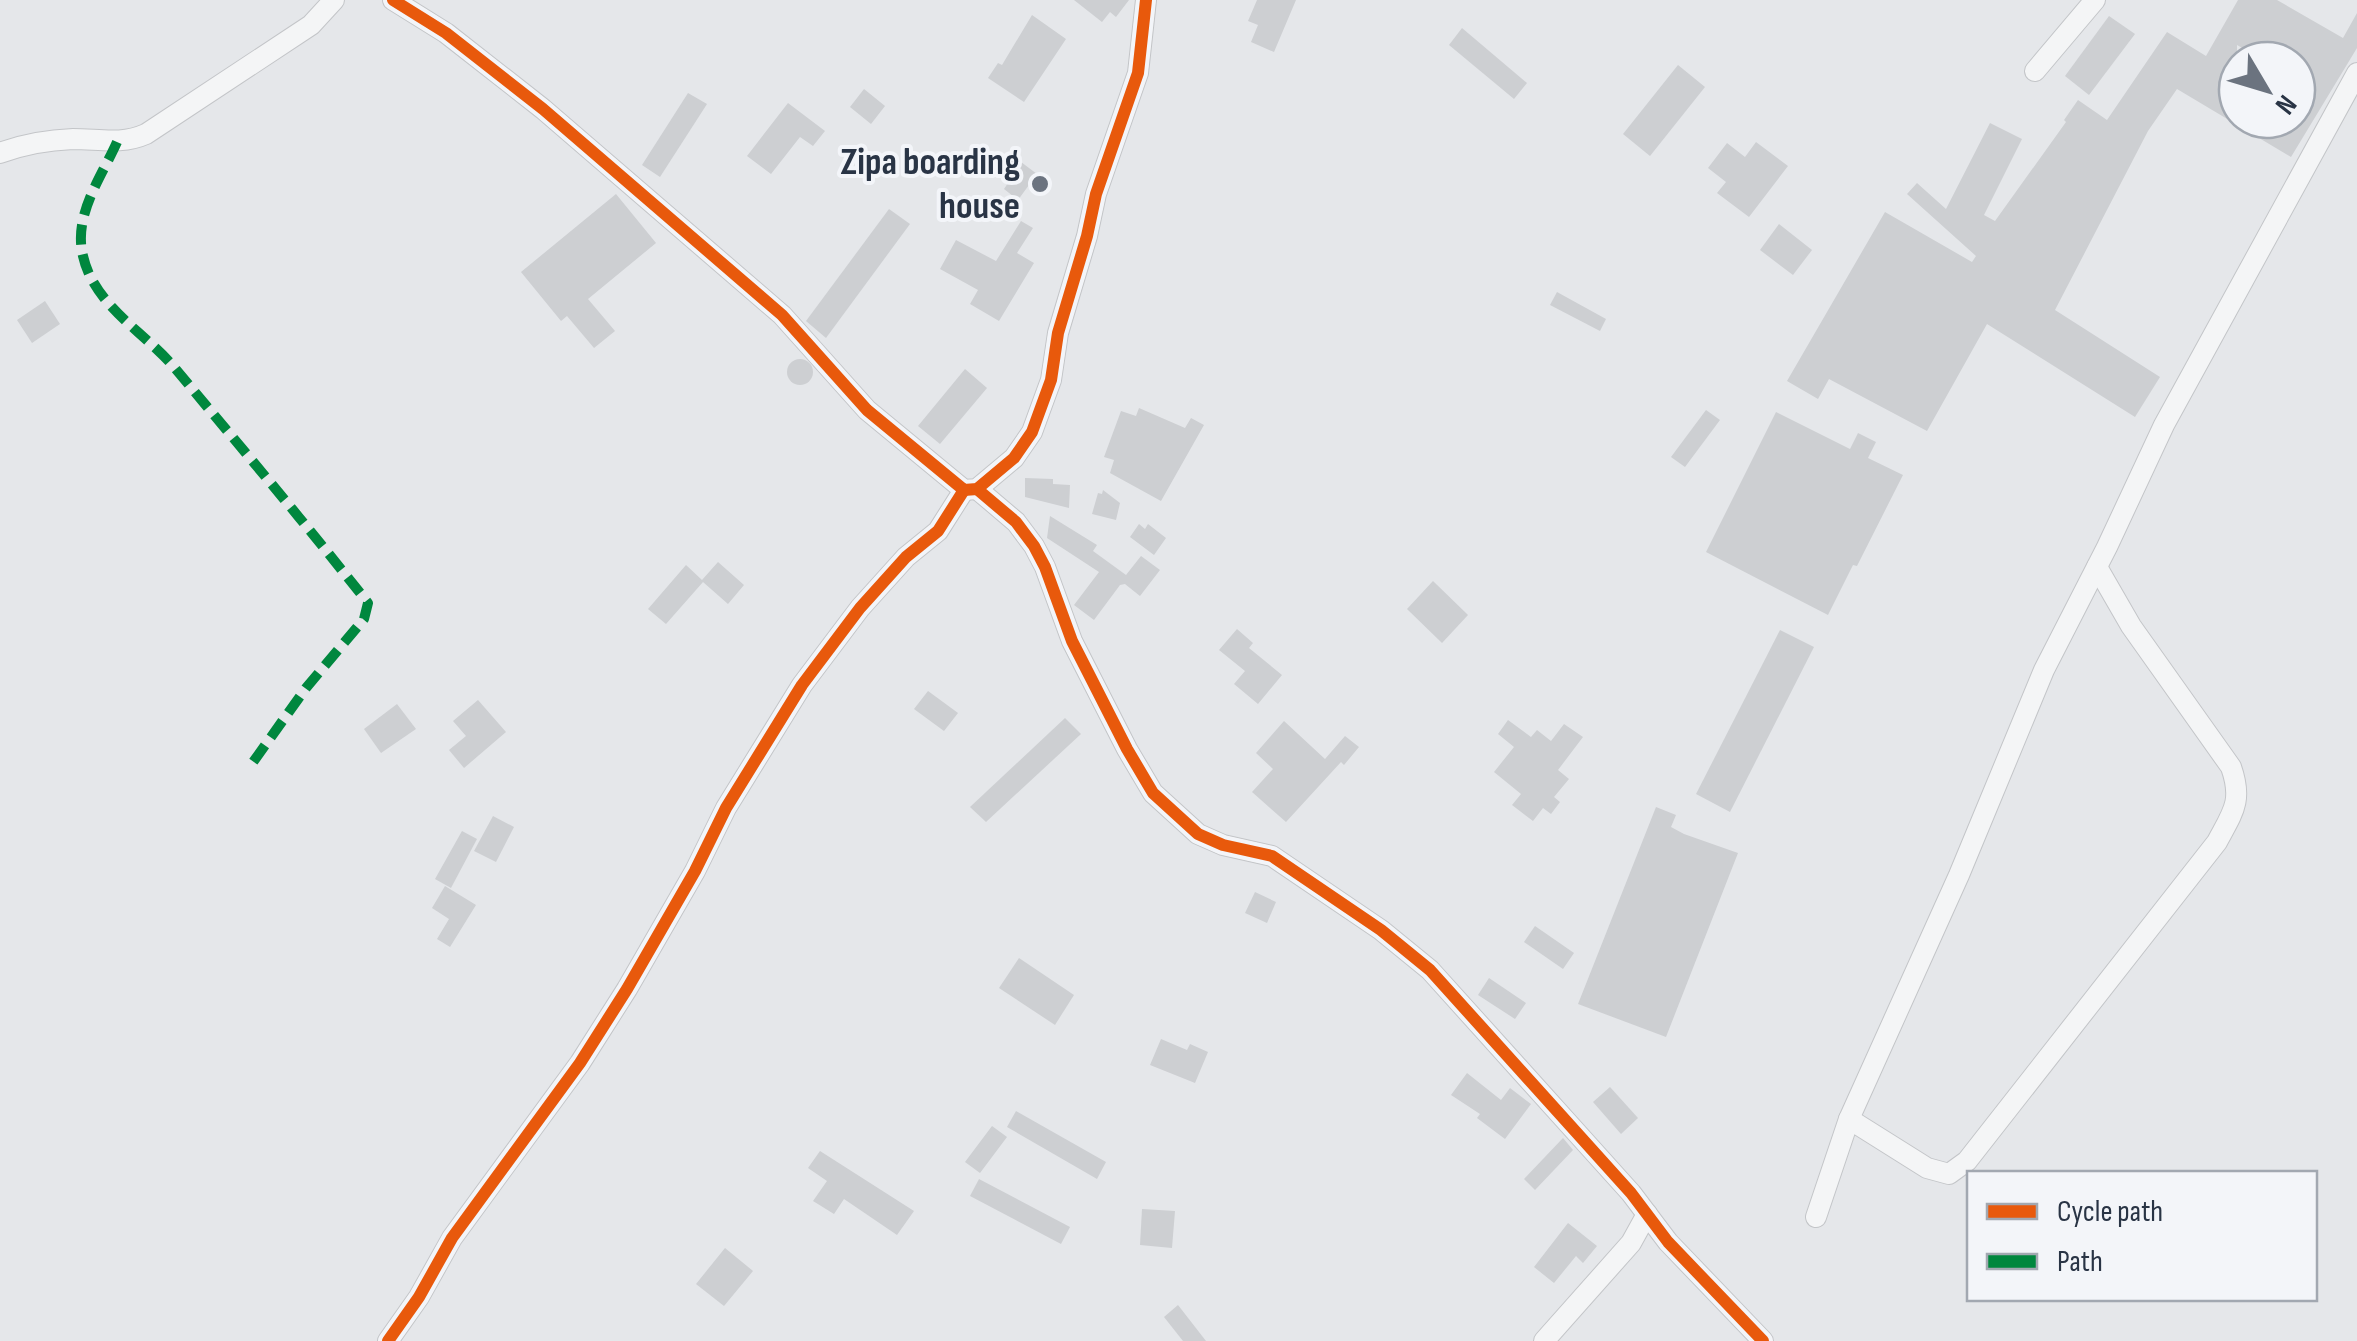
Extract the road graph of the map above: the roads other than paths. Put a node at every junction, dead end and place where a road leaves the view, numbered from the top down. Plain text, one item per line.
1 (334, 0) edge
2 (393, 0) edge
3 (2095, 0) edge
4 (1140, 6) edge
5 (2035, 70) dead end
6 (2357, 73) edge
7 (0, 154) edge
8 (971, 490) junction
9 (2097, 567) junction
10 (1850, 1120) junction
11 (1647, 1214) junction
12 (1816, 1217) dead end
13 (388, 1341) edge
14 (1544, 1341) edge
15 (1763, 1341) edge

1 - 7 street
2 - 8 street
3 - 5 street
4 - 8 street
6 - 9 street
8 - 11 street
8 - 13 street
9 - 10 street
9 - 10 street
10 - 12 street
11 - 14 street
11 - 15 street

